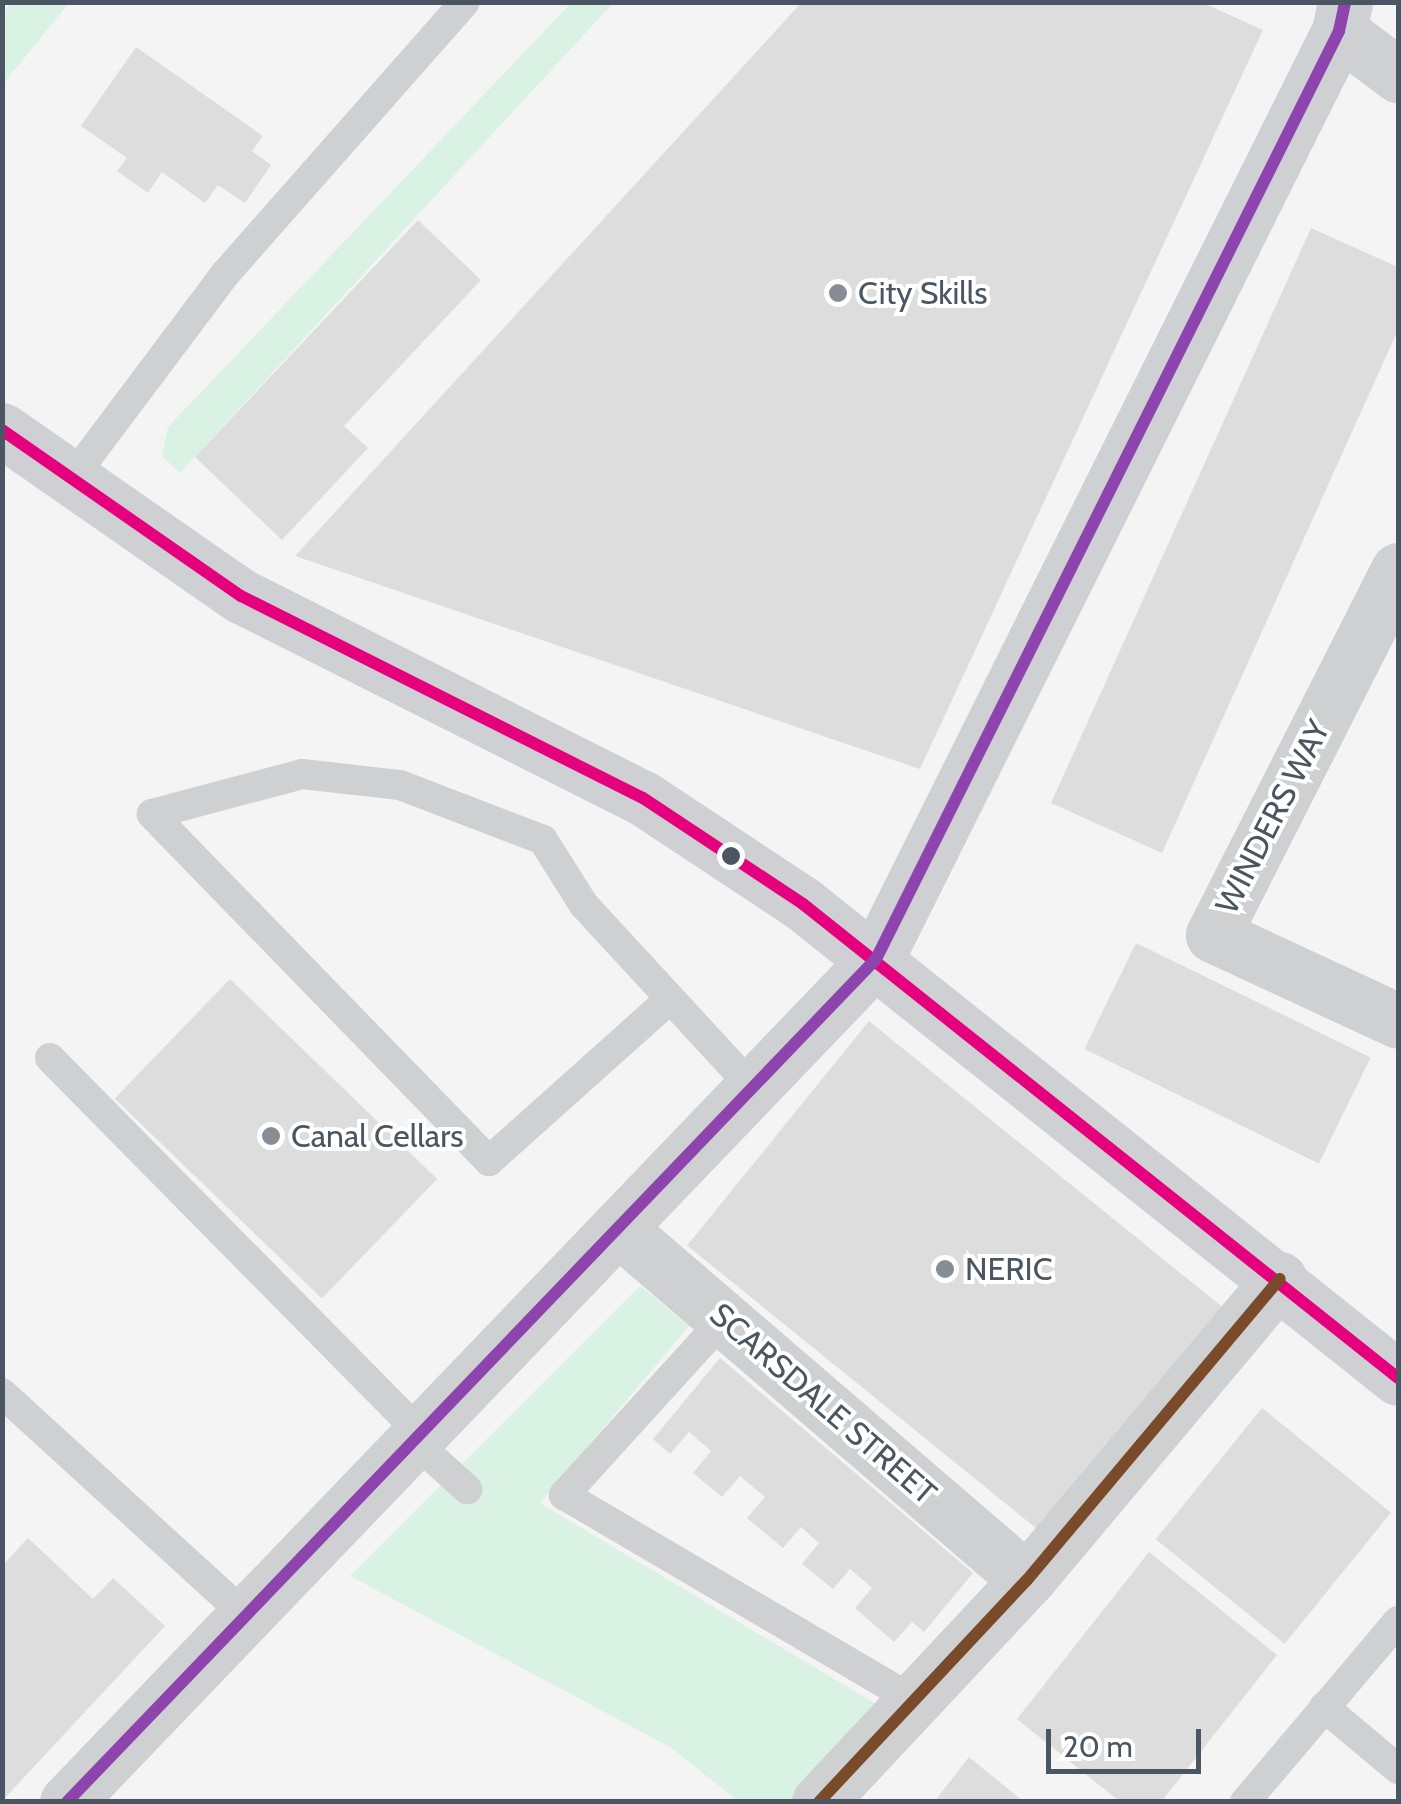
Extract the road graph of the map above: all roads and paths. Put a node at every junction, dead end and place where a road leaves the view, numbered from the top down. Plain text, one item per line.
1 (465, 2) edge
2 (1342, 17) edge
3 (1398, 75) edge
4 (2, 430) edge
5 (90, 497) junction
6 (1398, 570) edge
7 (876, 959) junction
8 (670, 999) junction
9 (1398, 1021) edge
10 (50, 1058) dead end
11 (750, 1085) junction
12 (619, 1229) junction
13 (1280, 1280) junction
14 (724, 1319) junction
15 (1398, 1378) edge
16 (2, 1393) edge
17 (418, 1438) junction
18 (467, 1490) dead end
19 (1027, 1580) junction
20 (246, 1616) junction
21 (1398, 1621) edge
22 (914, 1700) junction
23 (1324, 1707) junction
24 (1398, 1769) edge
25 (67, 1802) edge
26 (818, 1802) edge
27 (1245, 1802) edge

1 - 5 lane
2 - 3 street
2 - 7 main road
4 - 5 main road
5 - 7 main road
6 - 9 street, WINDERS WAY
7 - 11 street
7 - 13 main road
8 - 8 lane
8 - 11 lane
10 - 17 lane
11 - 12 street
12 - 14 street, SCARSDALE STREET
12 - 17 street
13 - 15 main road
13 - 19 street
14 - 19 street, SCARSDALE STREET
14 - 22 lane
16 - 20 lane
17 - 18 lane
17 - 20 street
19 - 22 street
20 - 25 street
21 - 23 lane
22 - 26 street
23 - 24 lane
23 - 27 lane

